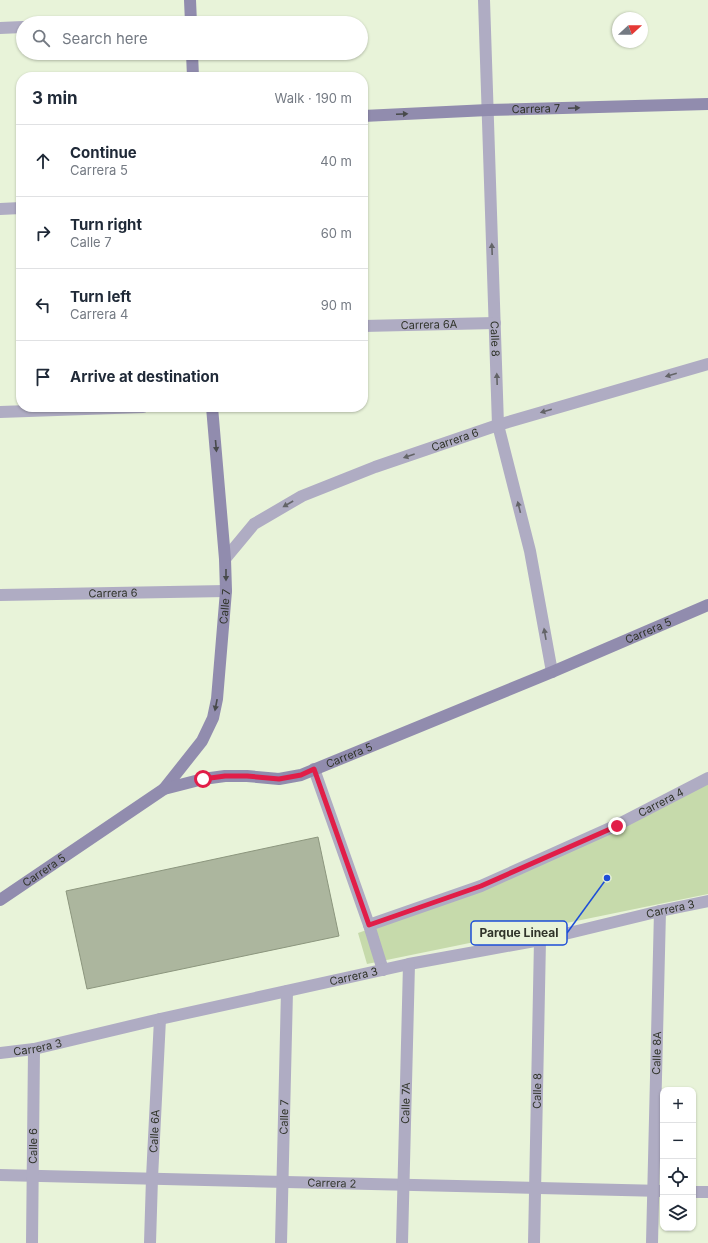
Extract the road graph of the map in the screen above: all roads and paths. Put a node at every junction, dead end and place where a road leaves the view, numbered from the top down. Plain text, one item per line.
1 (190, 0) edge
2 (484, 0) edge
3 (191, 16) edge
4 (16, 27) edge
5 (0, 28) edge
6 (192, 60) edge
7 (193, 72) edge
8 (708, 104) edge
9 (488, 110) junction
10 (368, 116) edge
11 (16, 208) edge
12 (0, 209) edge
13 (495, 323) junction
14 (368, 326) edge
15 (708, 364) edge
16 (16, 411) edge
17 (0, 412) edge
18 (212, 412) edge
19 (498, 425) junction
20 (226, 559) junction
21 (226, 592) junction
22 (0, 595) edge
23 (708, 605) edge
24 (552, 672) junction
25 (314, 769) junction
26 (708, 778) edge
27 (164, 789) junction
28 (0, 900) edge
29 (708, 902) edge
30 (660, 911) junction
31 (369, 925) junction
32 (540, 940) junction
33 (409, 964) junction
34 (383, 970) junction
35 (287, 991) junction
36 (160, 1019) junction
37 (34, 1049) junction
38 (0, 1053) edge
39 (0, 1175) edge
40 (32, 1176) junction
41 (152, 1178) junction
42 (283, 1182) junction
43 (403, 1184) junction
44 (535, 1188) junction
45 (658, 1191) edge
46 (696, 1192) edge
47 (708, 1192) edge
48 (32, 1243) edge
49 (150, 1243) edge
50 (281, 1243) edge
51 (402, 1243) edge
52 (534, 1243) edge
53 (652, 1243) edge

1 - 3 street
2 - 9 street, Calle 8
4 - 5 street
6 - 7 street
9 -> 8 street, Carrera 7
10 -> 9 street, Carrera 7
13 -> 9 street, Calle 8
11 - 12 street
13 - 14 street, Carrera 6A
19 -> 13 street, Calle 8
15 -> 19 street, Carrera 6
16 - 17 street
18 -> 20 street, Calle 7
19 -> 20 street, Carrera 6
24 -> 19 street, Calle 8
20 -> 21 street, Calle 7
21 - 22 street, Carrera 6
21 -> 27 street, Calle 7
23 - 24 street, Carrera 5
24 - 25 street, Carrera 5
25 - 27 street, Carrera 5
25 - 31 street
26 - 31 street, Carrera 4
27 - 28 street, Carrera 5
29 - 30 street, Carrera 3
30 - 32 street, Carrera 3
30 - 45 street, Calle 8A
31 - 34 street
32 - 33 street, Carrera 3
32 - 44 street, Calle 8
33 - 34 street, Carrera 3
33 - 43 street, Calle 7A
34 - 35 street, Carrera 3
35 - 36 street, Carrera 3
35 - 42 street, Calle 7
36 - 37 street, Carrera 3
36 - 41 street, Calle 6A
37 - 38 street, Carrera 3
37 - 40 street, Calle 6
39 - 40 street, Carrera 2
40 - 41 street, Carrera 2
40 - 48 street, Calle 6
41 - 42 street, Carrera 2
41 - 49 street, Calle 6A
42 - 43 street, Carrera 2
42 - 50 street, Calle 7
43 - 44 street, Carrera 2
43 - 51 street, Calle 7A
44 - 45 street, Carrera 2
44 - 52 street, Calle 8
45 - 53 street, Calle 8A
46 - 47 street

